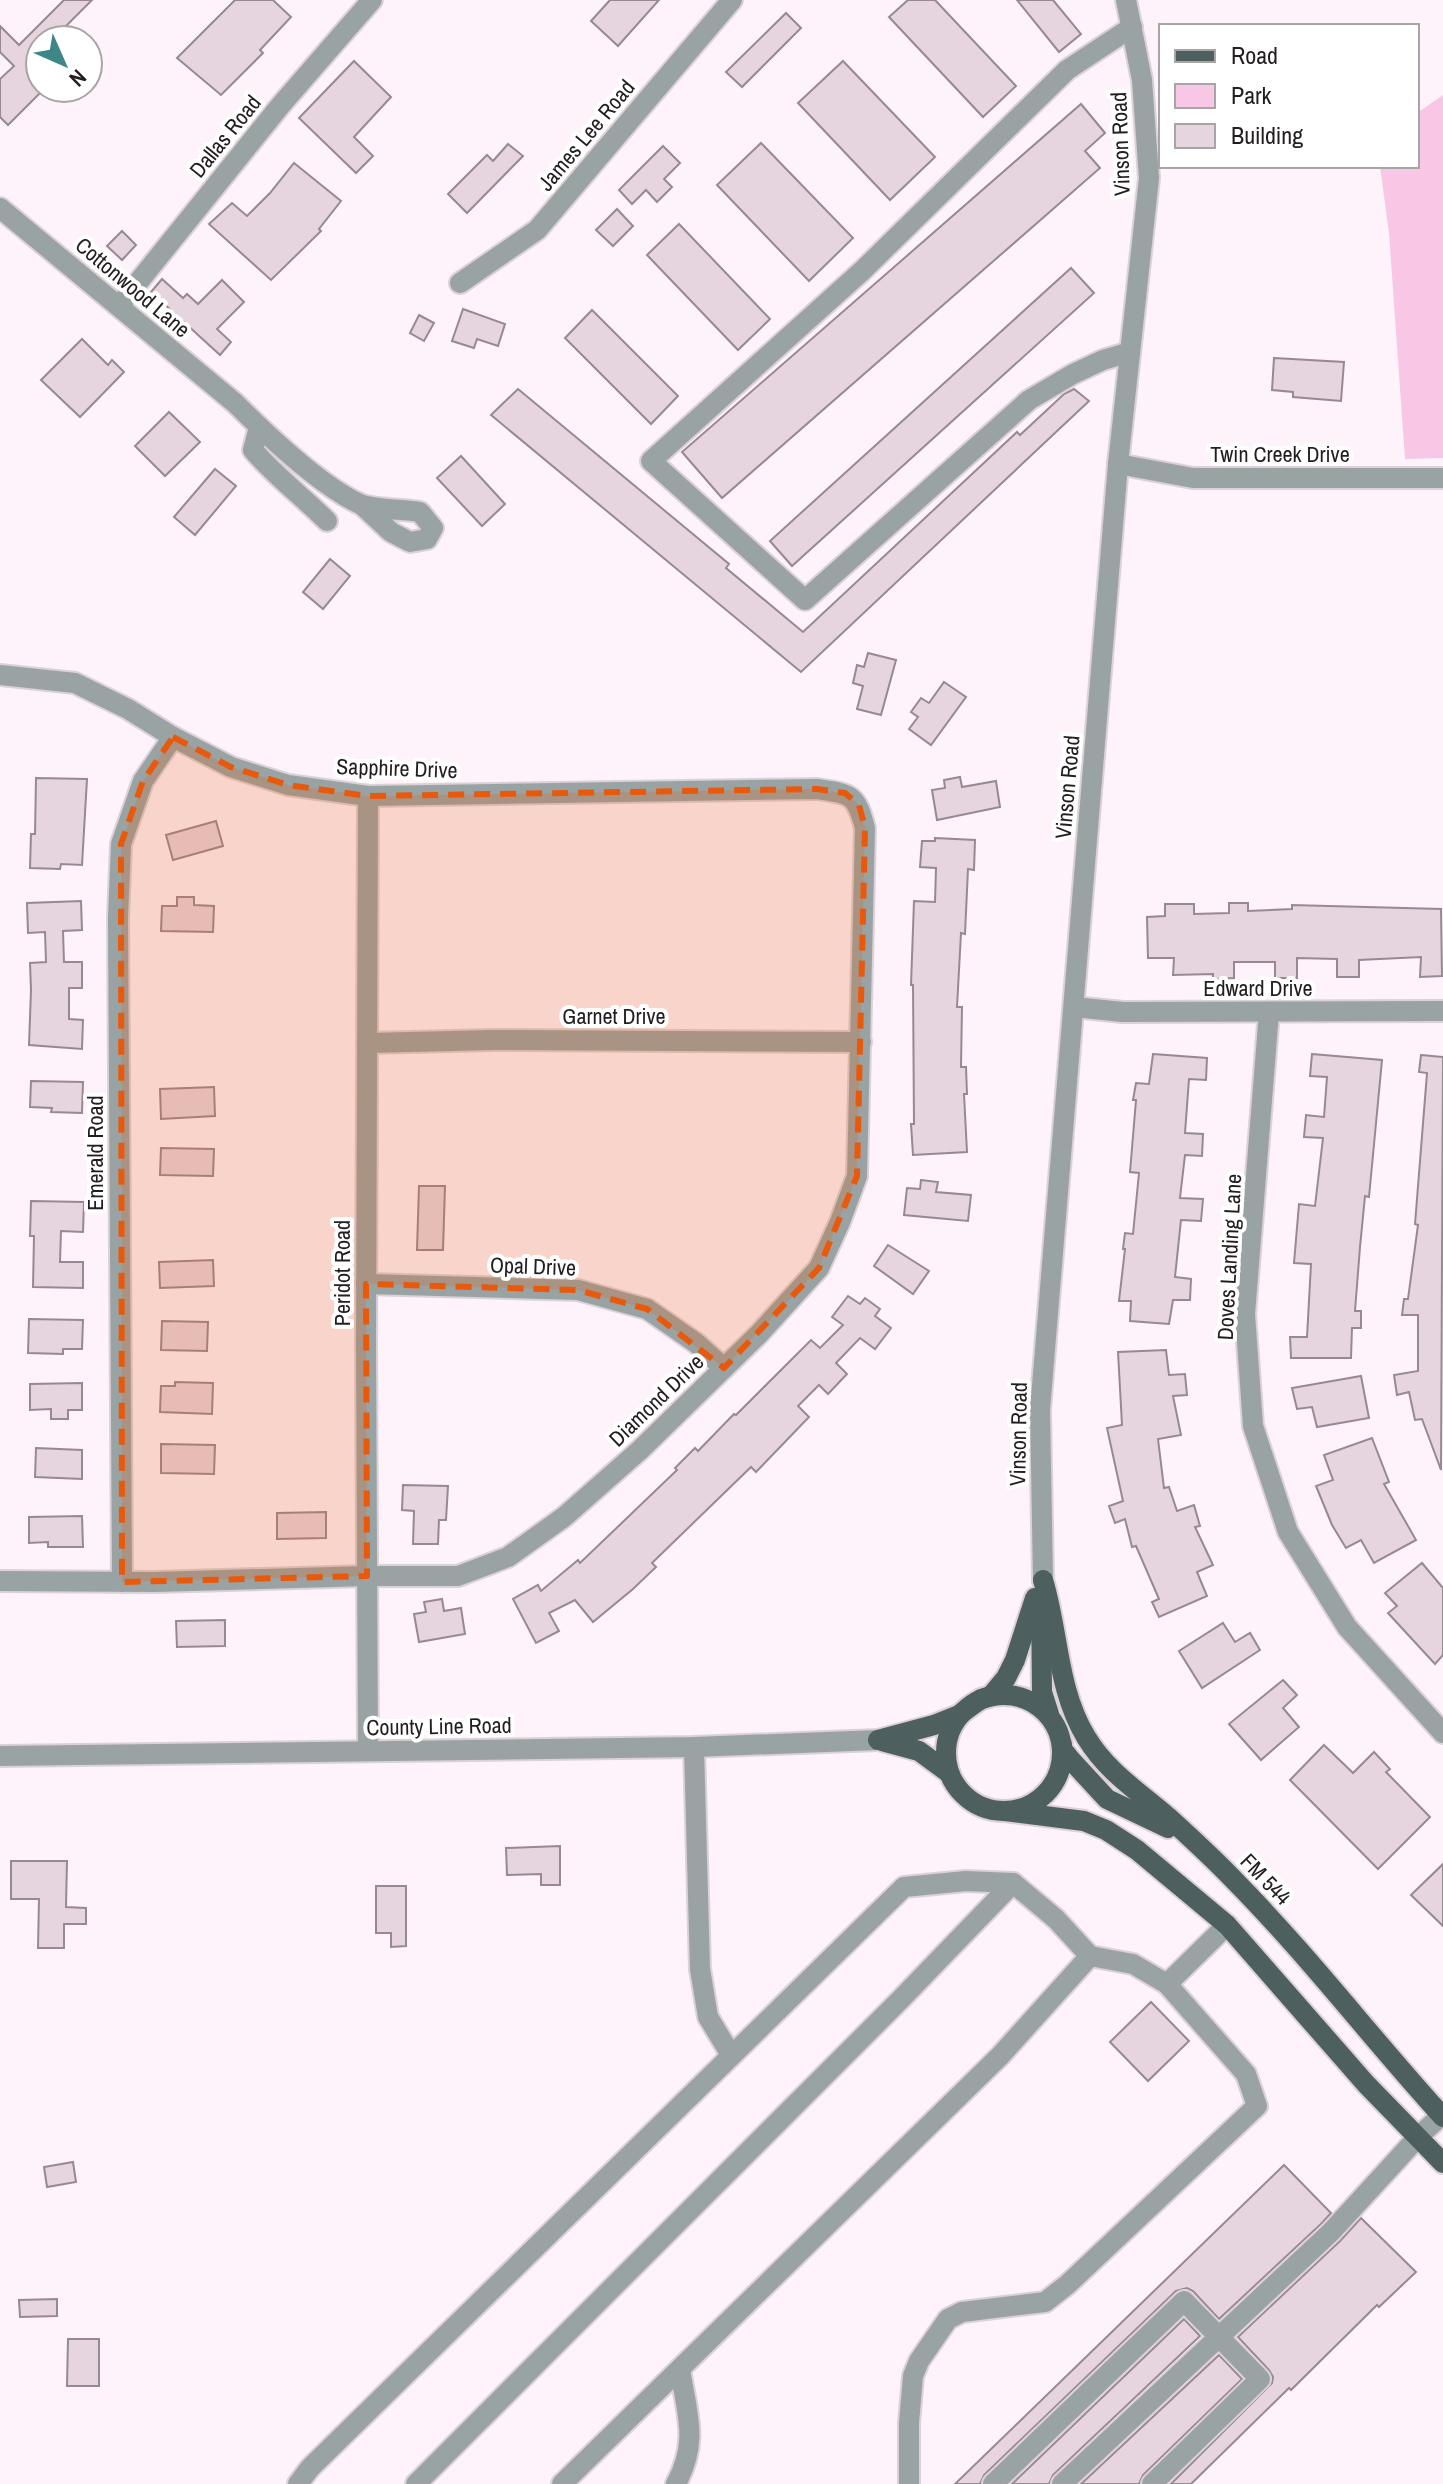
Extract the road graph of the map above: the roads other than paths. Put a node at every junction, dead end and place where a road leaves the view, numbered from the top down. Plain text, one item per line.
1 (372, 0) edge
2 (732, 0) edge
3 (1126, 0) edge
4 (1132, 27) junction
5 (0, 208) edge
6 (460, 283) dead end
7 (119, 306) junction
8 (1130, 352) junction
9 (259, 427) junction
10 (1118, 464) junction
11 (1443, 478) edge
12 (362, 505) dead end
13 (327, 521) dead end
14 (0, 675) edge
15 (173, 737) junction
16 (817, 789) joint
17 (368, 796) junction
18 (1074, 1007) junction
19 (1443, 1011) edge
20 (1269, 1012) junction
21 (861, 1042) junction
22 (367, 1043) junction
23 (366, 1284) junction
24 (724, 1368) junction
25 (367, 1576) junction
26 (1043, 1580) junction
27 (0, 1581) edge
28 (122, 1582) junction
29 (991, 1696) junction
30 (959, 1715) junction
31 (1052, 1719) junction
32 (1443, 1733) edge
33 (878, 1740) junction
34 (694, 1747) junction
35 (1062, 1749) junction
36 (368, 1751) junction
37 (0, 1756) edge
38 (949, 1773) junction
39 (1005, 1811) junction
40 (1190, 1839) junction
41 (1013, 1883) junction
42 (1227, 1925) junction
43 (1090, 1956) junction
44 (1167, 1984) junction
45 (731, 2055) junction
46 (1443, 2115) edge
47 (1418, 2137) junction
48 (1443, 2163) edge
49 (1218, 2337) junction
50 (680, 2369) junction
51 (298, 2484) edge
52 (416, 2484) edge
53 (562, 2484) edge
54 (676, 2484) edge
55 (909, 2484) edge
56 (993, 2484) edge
57 (1062, 2484) edge
58 (1152, 2484) edge

1 - 7 street, Dallas Road
2 - 6 street, James Lee Road
3 - 4 street, Vinson Road
4 - 8 street, Vinson Road
4 - 8 street
5 - 7 street, Cottonwood Lane
7 - 9 street, Cottonwood Lane
8 - 10 street, Vinson Road
9 - 12 street, Cottonwood Lane
9 - 13 street
10 - 11 street, Twin Creek Drive
10 - 18 street, Vinson Road
14 - 15 street, Sapphire Drive
15 - 17 street, Sapphire Drive
15 - 28 street, Emerald Road
16 - 17 street, Sapphire Drive
16 - 21 street, Diamond Drive
17 - 22 street, Peridot Road
18 - 20 street, Edward Drive
18 - 26 street, Vinson Road
19 - 20 street, Edward Drive
20 - 32 street, Doves Landing Lane
21 - 22 street, Garnet Drive
21 - 24 street, Diamond Drive
22 - 23 street, Peridot Road
23 - 24 street, Opal Drive
23 - 25 street, Peridot Road
24 - 25 street, Diamond Drive
25 - 28 street, Diamond Drive
25 - 36 street, Peridot Road
26 - 29 main road
26 - 31 main road
26 - 40 main road, FM 544
27 - 28 street, Diamond Drive
29 - 30 main road
29 - 31 main road
30 - 33 main road
30 - 38 main road
31 - 35 main road
33 - 34 street, County Line Road
33 - 38 main road
34 - 36 street, County Line Road
34 - 45 street
35 - 39 main road
35 - 40 main road
36 - 37 street, County Line Road
38 - 39 main road
39 - 42 main road
40 - 46 main road, FM 544
41 - 43 street
41 - 45 street
41 - 52 street
42 - 44 street
42 - 47 main road
43 - 44 street
43 - 50 street
44 - 55 street
45 - 51 street
46 - 47 street
47 - 48 main road
47 - 49 street
49 - 56 street
49 - 57 street
49 - 58 street
50 - 53 street
50 - 54 street

